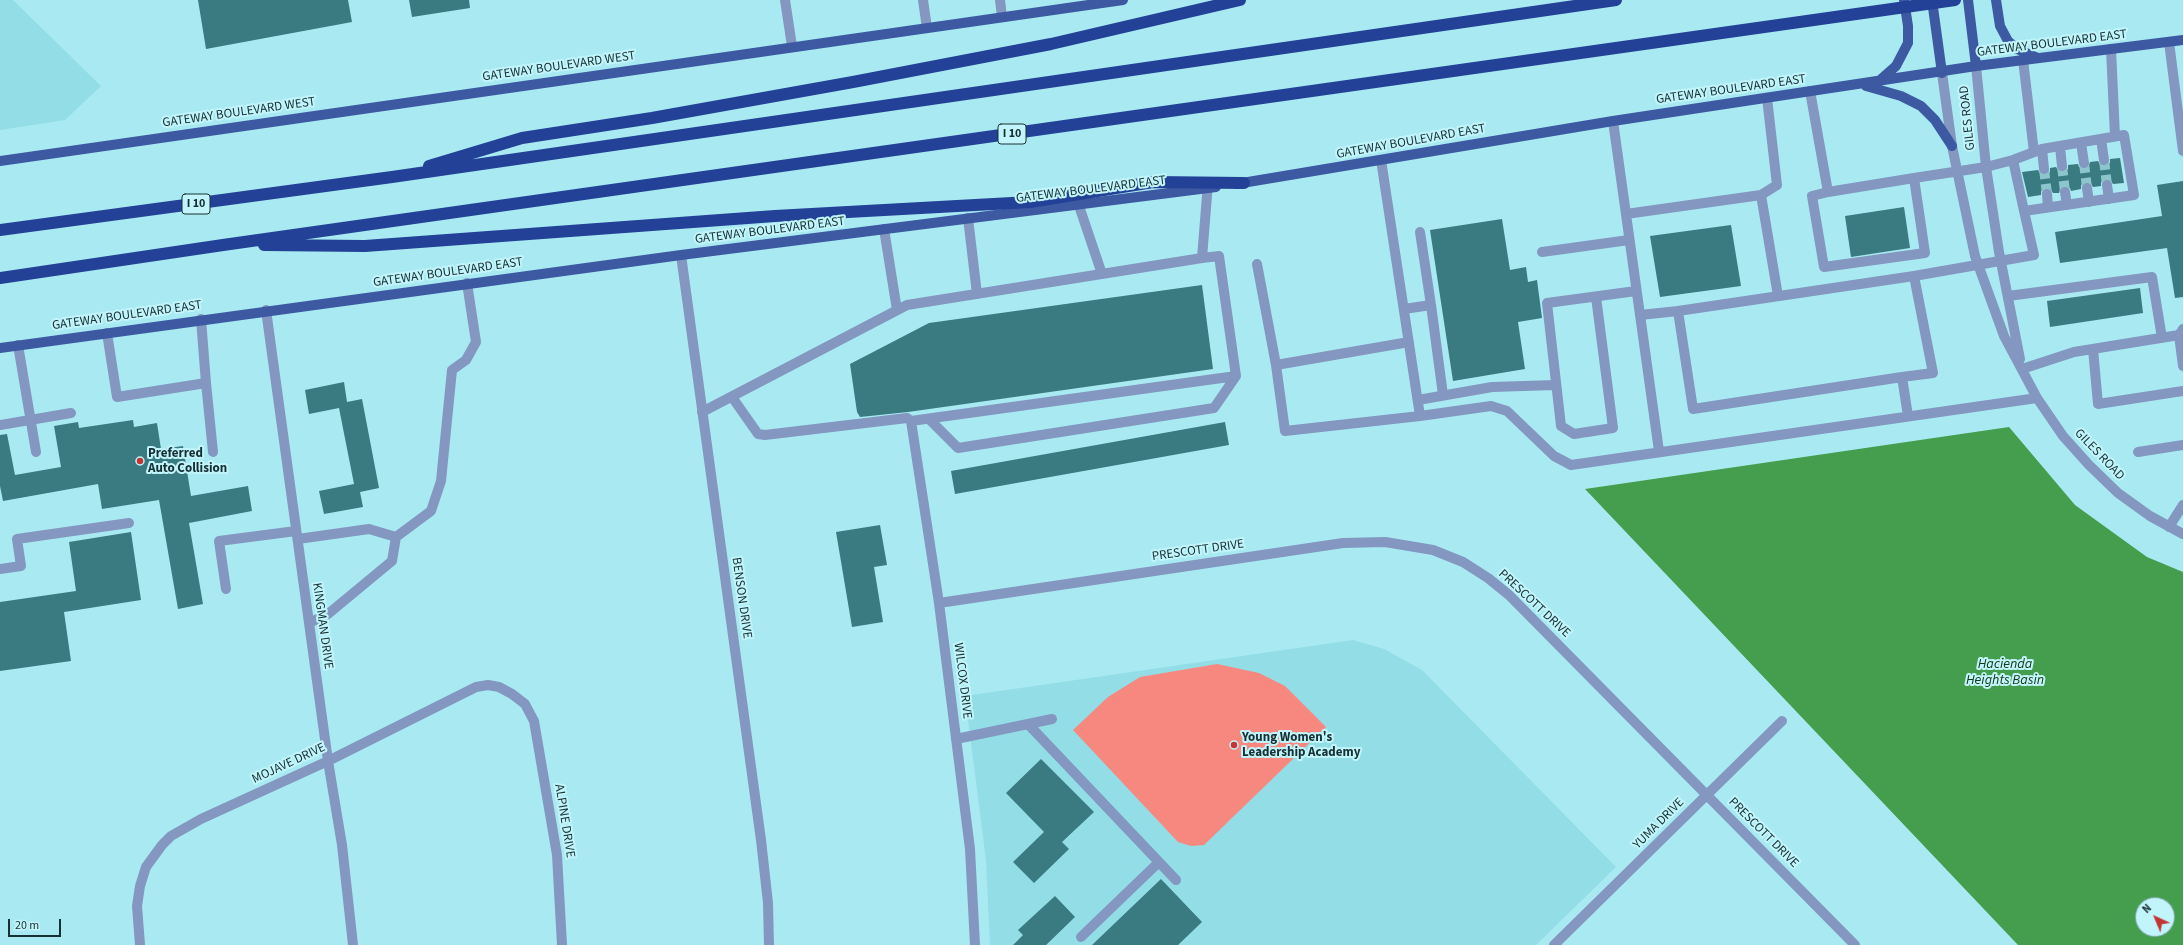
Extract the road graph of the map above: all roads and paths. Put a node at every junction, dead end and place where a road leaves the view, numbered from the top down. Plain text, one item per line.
1 (785, 0) edge
2 (923, 0) edge
3 (1000, 0) edge
4 (1123, 0) edge
5 (1240, 0) edge
6 (1616, 0) edge
7 (1904, 0) edge
8 (1932, 0) edge
9 (1955, 0) edge
10 (1968, 0) edge
11 (1996, 0) edge
12 (1002, 17) junction
13 (926, 28) junction
14 (2183, 40) edge
15 (2169, 42) junction
16 (792, 46) junction
17 (2112, 49) junction
18 (2039, 58) junction
19 (2023, 60) junction
20 (1976, 66) junction
21 (1942, 73) junction
22 (1879, 81) junction
23 (1859, 84) junction
24 (1810, 91) junction
25 (1767, 98) junction
26 (1613, 121) junction
27 (2116, 136) junction
28 (2101, 139) junction
29 (2081, 143) junction
30 (1952, 146) junction
31 (2060, 146) junction
32 (2038, 151) junction
33 (2183, 151) edge
34 (1381, 160) junction
35 (2013, 160) junction
36 (2104, 160) tunnel mouth
37 (0, 161) edge
38 (2084, 163) tunnel mouth
39 (2062, 166) tunnel mouth
40 (1986, 167) junction
41 (2044, 169) tunnel mouth
42 (1957, 171) junction
43 (392, 177) junction
44 (1914, 178) junction
45 (1244, 183) joint
46 (2108, 185) tunnel mouth
47 (1207, 186) junction
48 (2088, 188) tunnel mouth
49 (1828, 192) junction
50 (2065, 192) tunnel mouth
51 (2046, 194) tunnel mouth
52 (1761, 195) junction
53 (2109, 199) junction
54 (1077, 200) junction
55 (2089, 202) junction
56 (2067, 205) junction
57 (2048, 207) junction
58 (2024, 211) junction
59 (1626, 214) junction
60 (968, 218) junction
61 (884, 229) junction
62 (0, 230) edge
63 (1420, 232) dead end
64 (1628, 240) junction
65 (223, 245) junction
66 (1542, 252) dead end
67 (681, 255) junction
68 (1202, 258) junction
69 (2001, 260) junction
70 (1257, 264) dead end
71 (1978, 266) junction
72 (1102, 274) junction
73 (1914, 276) junction
74 (0, 278) edge
75 (466, 283) junction
76 (1636, 291) junction
77 (977, 294) junction
78 (1778, 296) junction
79 (2008, 296) junction
80 (1596, 297) junction
81 (1431, 305) junction
82 (1404, 309) junction
83 (266, 310) junction
84 (897, 310) junction
85 (1678, 311) junction
86 (1640, 315) junction
87 (201, 319) junction
88 (2181, 332) edge
89 (107, 333) junction
90 (2162, 338) junction
91 (1409, 342) junction
92 (18, 345) junction
93 (0, 348) edge
94 (2093, 349) junction
95 (1276, 365) junction
96 (2183, 366) edge
97 (2022, 369) junction
98 (1236, 376) junction
99 (1902, 378) junction
100 (206, 383) junction
101 (1555, 385) junction
102 (2183, 391) edge
103 (1443, 395) junction
104 (732, 396) junction
105 (2037, 398) junction
106 (1418, 400) junction
107 (702, 412) junction
108 (71, 413) dead end
109 (1420, 416) junction
110 (1908, 416) junction
111 (929, 419) junction
112 (31, 420) junction
113 (911, 421) junction
114 (0, 425) edge
115 (2183, 445) edge
116 (1659, 451) junction
117 (36, 452) dead end
118 (213, 452) dead end
119 (2138, 452) dead end
120 (2183, 505) edge
121 (129, 523) dead end
122 (2169, 526) junction
123 (2183, 534) edge
124 (297, 535) junction
125 (396, 537) junction
126 (0, 569) edge
127 (226, 589) dead end
128 (938, 603) junction
129 (309, 623) junction
130 (525, 704) joint
131 (1052, 719) dead end
132 (1782, 721) dead end
133 (1028, 724) junction
134 (956, 738) junction
135 (328, 761) junction
136 (1707, 795) junction
137 (1159, 862) junction
138 (1176, 880) dead end
139 (1081, 937) dead end
140 (140, 945) edge
141 (353, 945) edge
142 (562, 945) edge
143 (769, 945) edge
144 (975, 945) edge
145 (1554, 945) edge
146 (1855, 945) edge

1 - 16 street
2 - 13 street
3 - 12 street
4 - 12 main road, GATEWAY BOULEVARD WEST
5 - 43 highway
6 - 43 highway, I 10
7 - 22 main road
8 - 21 main road
9 - 65 highway, I 10
10 - 20 main road
11 - 18 main road
12 - 13 main road, GATEWAY BOULEVARD WEST
13 - 16 main road, GATEWAY BOULEVARD WEST
14 - 15 main road, GATEWAY BOULEVARD EAST
15 - 17 main road, GATEWAY BOULEVARD EAST
15 - 33 street
16 - 37 main road, GATEWAY BOULEVARD WEST
17 - 18 main road, GATEWAY BOULEVARD EAST
17 - 27 street
18 - 19 main road, GATEWAY BOULEVARD EAST
19 - 20 main road, GATEWAY BOULEVARD EAST
19 - 32 street
20 - 21 main road, GATEWAY BOULEVARD EAST
20 - 40 street, GILES ROAD
21 - 22 main road, GATEWAY BOULEVARD EAST
21 - 30 street, GILES ROAD
22 - 23 main road, GATEWAY BOULEVARD EAST
23 - 24 main road, GATEWAY BOULEVARD EAST
23 - 30 main road
24 - 25 main road, GATEWAY BOULEVARD EAST
24 - 49 street
25 - 26 main road, GATEWAY BOULEVARD EAST
25 - 52 street
26 - 34 main road, GATEWAY BOULEVARD EAST
26 - 59 street
27 - 28 street
27 - 53 street
28 - 29 street
28 - 36 street
29 - 31 street
29 - 38 street
30 - 42 street, GILES ROAD
31 - 32 street
31 - 39 street
32 - 35 street
32 - 41 street
34 - 45 main road, GATEWAY BOULEVARD EAST
34 - 82 street
35 - 40 street
35 - 58 street
40 - 42 street, GILES ROAD
40 - 69 street, GILES ROAD
42 - 44 street
42 - 71 street, GILES ROAD
43 - 62 highway, I 10
44 - 49 street
44 - 49 street
45 - 47 highway
46 - 53 street
47 - 54 highway
47 - 68 street
48 - 55 street
50 - 56 street
51 - 57 street
52 - 59 street
52 - 78 street
53 - 55 street
54 - 60 main road, GATEWAY BOULEVARD EAST
54 - 65 highway
54 - 72 street
55 - 56 street
56 - 57 street
57 - 58 street
58 - 69 street
59 - 64 street
60 - 61 main road, GATEWAY BOULEVARD EAST
60 - 77 street
61 - 67 main road, GATEWAY BOULEVARD EAST
61 - 84 street
63 - 81 street
64 - 66 street
64 - 76 street
65 - 74 highway, I 10
67 - 75 main road, GATEWAY BOULEVARD EAST
67 - 107 street, BENSON DRIVE
68 - 72 street
68 - 98 street
69 - 71 street
69 - 79 street, GILES ROAD
70 - 95 street
71 - 73 street
71 - 97 street, GILES ROAD
72 - 77 street
73 - 78 street
73 - 99 street
75 - 83 main road, GATEWAY BOULEVARD EAST
75 - 125 street
76 - 80 street
76 - 86 street
77 - 84 street
78 - 85 street
79 - 90 street
79 - 97 street, GILES ROAD
80 - 101 street
80 - 101 street
81 - 82 street
81 - 103 street
82 - 91 street
83 - 87 main road, GATEWAY BOULEVARD EAST
83 - 124 street, KINGMAN DRIVE
84 - 104 street
85 - 86 street
85 - 99 street
86 - 116 street
87 - 89 main road, GATEWAY BOULEVARD EAST
87 - 100 street
88 - 90 street
88 - 96 street
89 - 92 main road, GATEWAY BOULEVARD EAST
89 - 100 street
90 - 94 street
91 - 95 street
91 - 106 street
92 - 93 main road, GATEWAY BOULEVARD EAST
92 - 112 street
94 - 97 street
94 - 102 street
95 - 109 street
97 - 105 street, GILES ROAD
98 - 111 street
98 - 111 street
99 - 110 street
100 - 118 street
101 - 103 street
103 - 106 street
104 - 107 street
104 - 113 street
105 - 110 street
105 - 122 street, GILES ROAD
106 - 109 street
107 - 143 street, BENSON DRIVE
108 - 112 street
109 - 116 street
110 - 116 street
111 - 113 street
112 - 114 street
112 - 117 street
113 - 128 street, WILCOX DRIVE
115 - 119 street
120 - 122 street
121 - 126 street
122 - 123 street, GILES ROAD
124 - 125 street
124 - 127 street
124 - 129 street, KINGMAN DRIVE
125 - 129 street
128 - 134 street, WILCOX DRIVE
128 - 136 street, PRESCOTT DRIVE
129 - 135 street, KINGMAN DRIVE
130 - 135 street, MOJAVE DRIVE
130 - 142 street, ALPINE DRIVE
131 - 133 street
132 - 136 street, YUMA DRIVE
133 - 134 street
133 - 137 street
134 - 144 street, WILCOX DRIVE
135 - 140 street, MOJAVE DRIVE
135 - 141 street, KINGMAN DRIVE
136 - 145 street, YUMA DRIVE
136 - 146 street, PRESCOTT DRIVE
137 - 138 street
137 - 139 street

